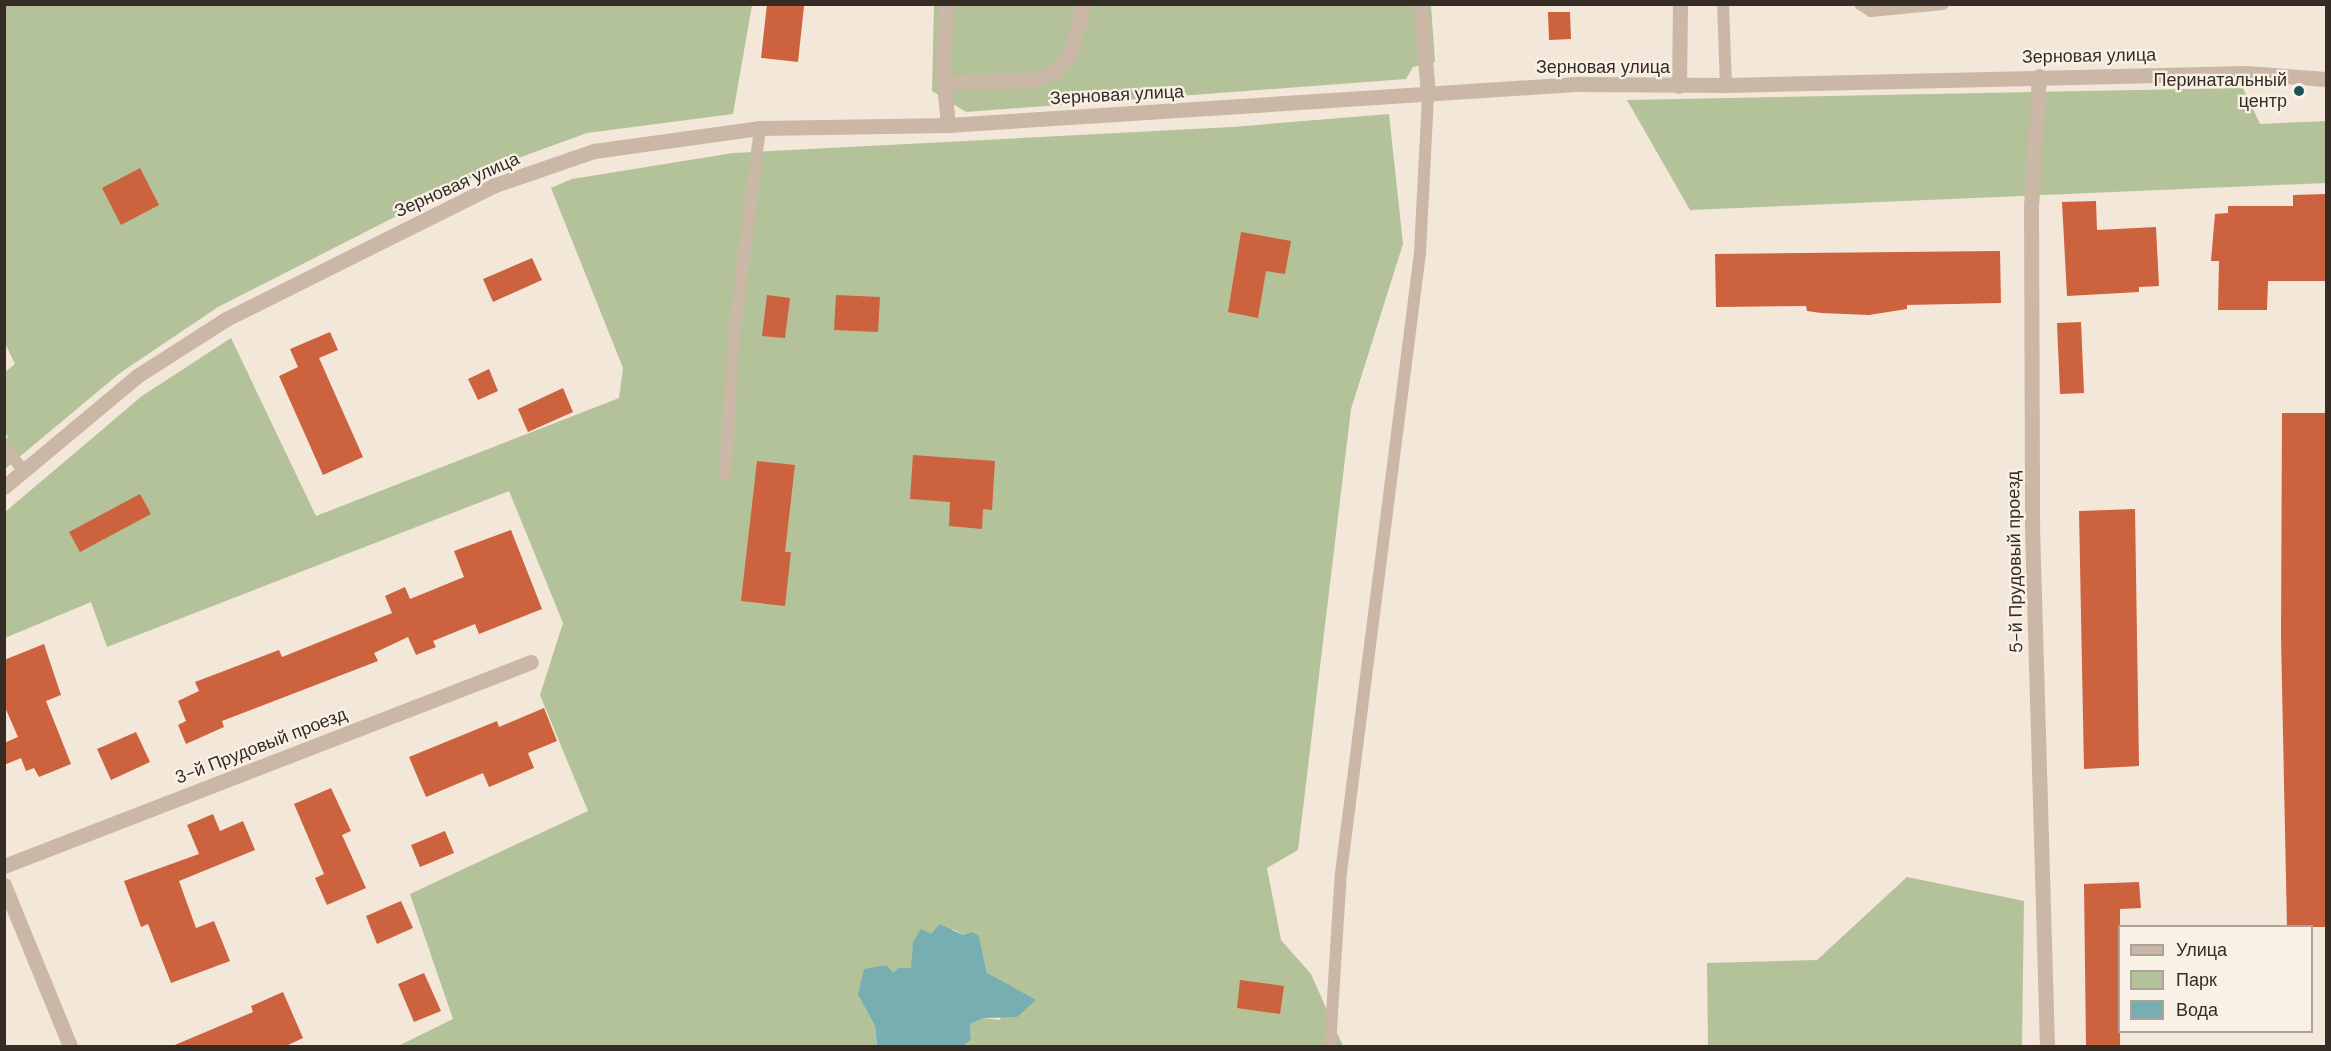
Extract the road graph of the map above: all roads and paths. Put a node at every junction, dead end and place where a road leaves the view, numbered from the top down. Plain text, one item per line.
1 (947, 4) edge
2 (1084, 4) edge
3 (1420, 4) edge
4 (1680, 4) edge
5 (1723, 4) edge
6 (1860, 4) edge
7 (1943, 4) edge
8 (2039, 76) junction
9 (2326, 79) edge
10 (944, 83) junction
11 (1726, 85) junction
12 (1679, 86) junction
13 (1428, 93) junction
14 (948, 125) junction
15 (760, 129) junction
16 (4, 447) edge
17 (24, 471) junction
18 (725, 474) dead end
19 (4, 487) edge
20 (531, 662) dead end
21 (4, 866) edge
22 (4, 885) edge
23 (70, 1047) edge
24 (1330, 1047) edge
25 (2047, 1047) edge

1 - 10 street
2 - 10 street
3 - 13 street
4 - 12 street
5 - 11 lane
6 - 7 lane
8 - 9 street, Зерновая улица
8 - 11 street, Зерновая улица
8 - 25 street, 5-й Прудовый проезд
10 - 14 street
11 - 12 street, Зерновая улица
12 - 13 street, Зерновая улица
13 - 14 street, Зерновая улица
13 - 24 lane
14 - 15 street, Зерновая улица
15 - 17 street, Зерновая улица
15 - 18 lane
16 - 17 lane
17 - 19 street, Зерновая улица
20 - 21 street, 3-й Прудовый проезд
22 - 23 street

